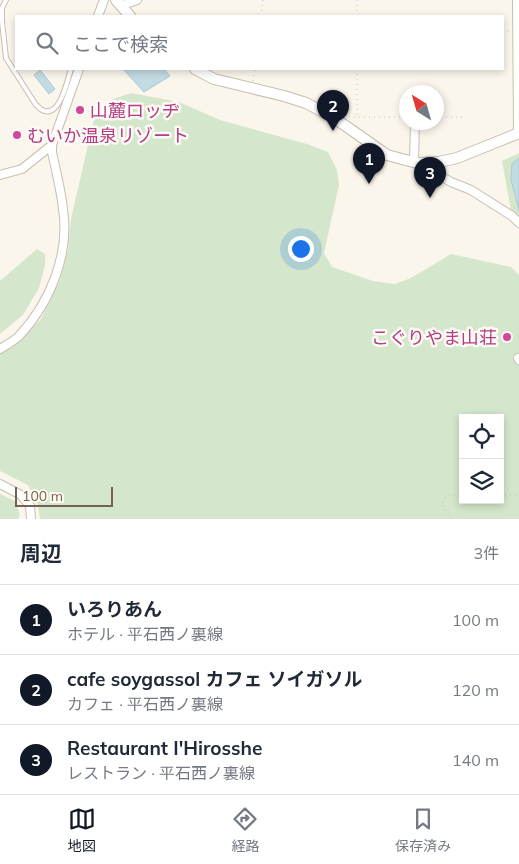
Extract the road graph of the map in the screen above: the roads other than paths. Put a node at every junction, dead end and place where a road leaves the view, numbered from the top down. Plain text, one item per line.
1 (6, 0) edge
2 (104, 0) edge
3 (137, 0) edge
4 (517, 0) edge
5 (118, 3) edge
6 (98, 15) edge
7 (129, 15) edge
8 (75, 70) edge
9 (75, 70) edge
10 (197, 70) edge
11 (415, 130) edge
12 (519, 133) edge
13 (52, 145) junction
14 (416, 163) junction
15 (0, 175) edge
16 (519, 224) edge
17 (0, 349) edge
18 (0, 484) edge
19 (31, 519) edge

1 - 8 lane
2 - 6 street
3 - 5 street
4 - 12 street
5 - 7 main road
9 - 13 street
10 - 14 main road
11 - 14 street
12 - 14 main road
13 - 15 street
13 - 17 street
14 - 16 street
18 - 19 street

